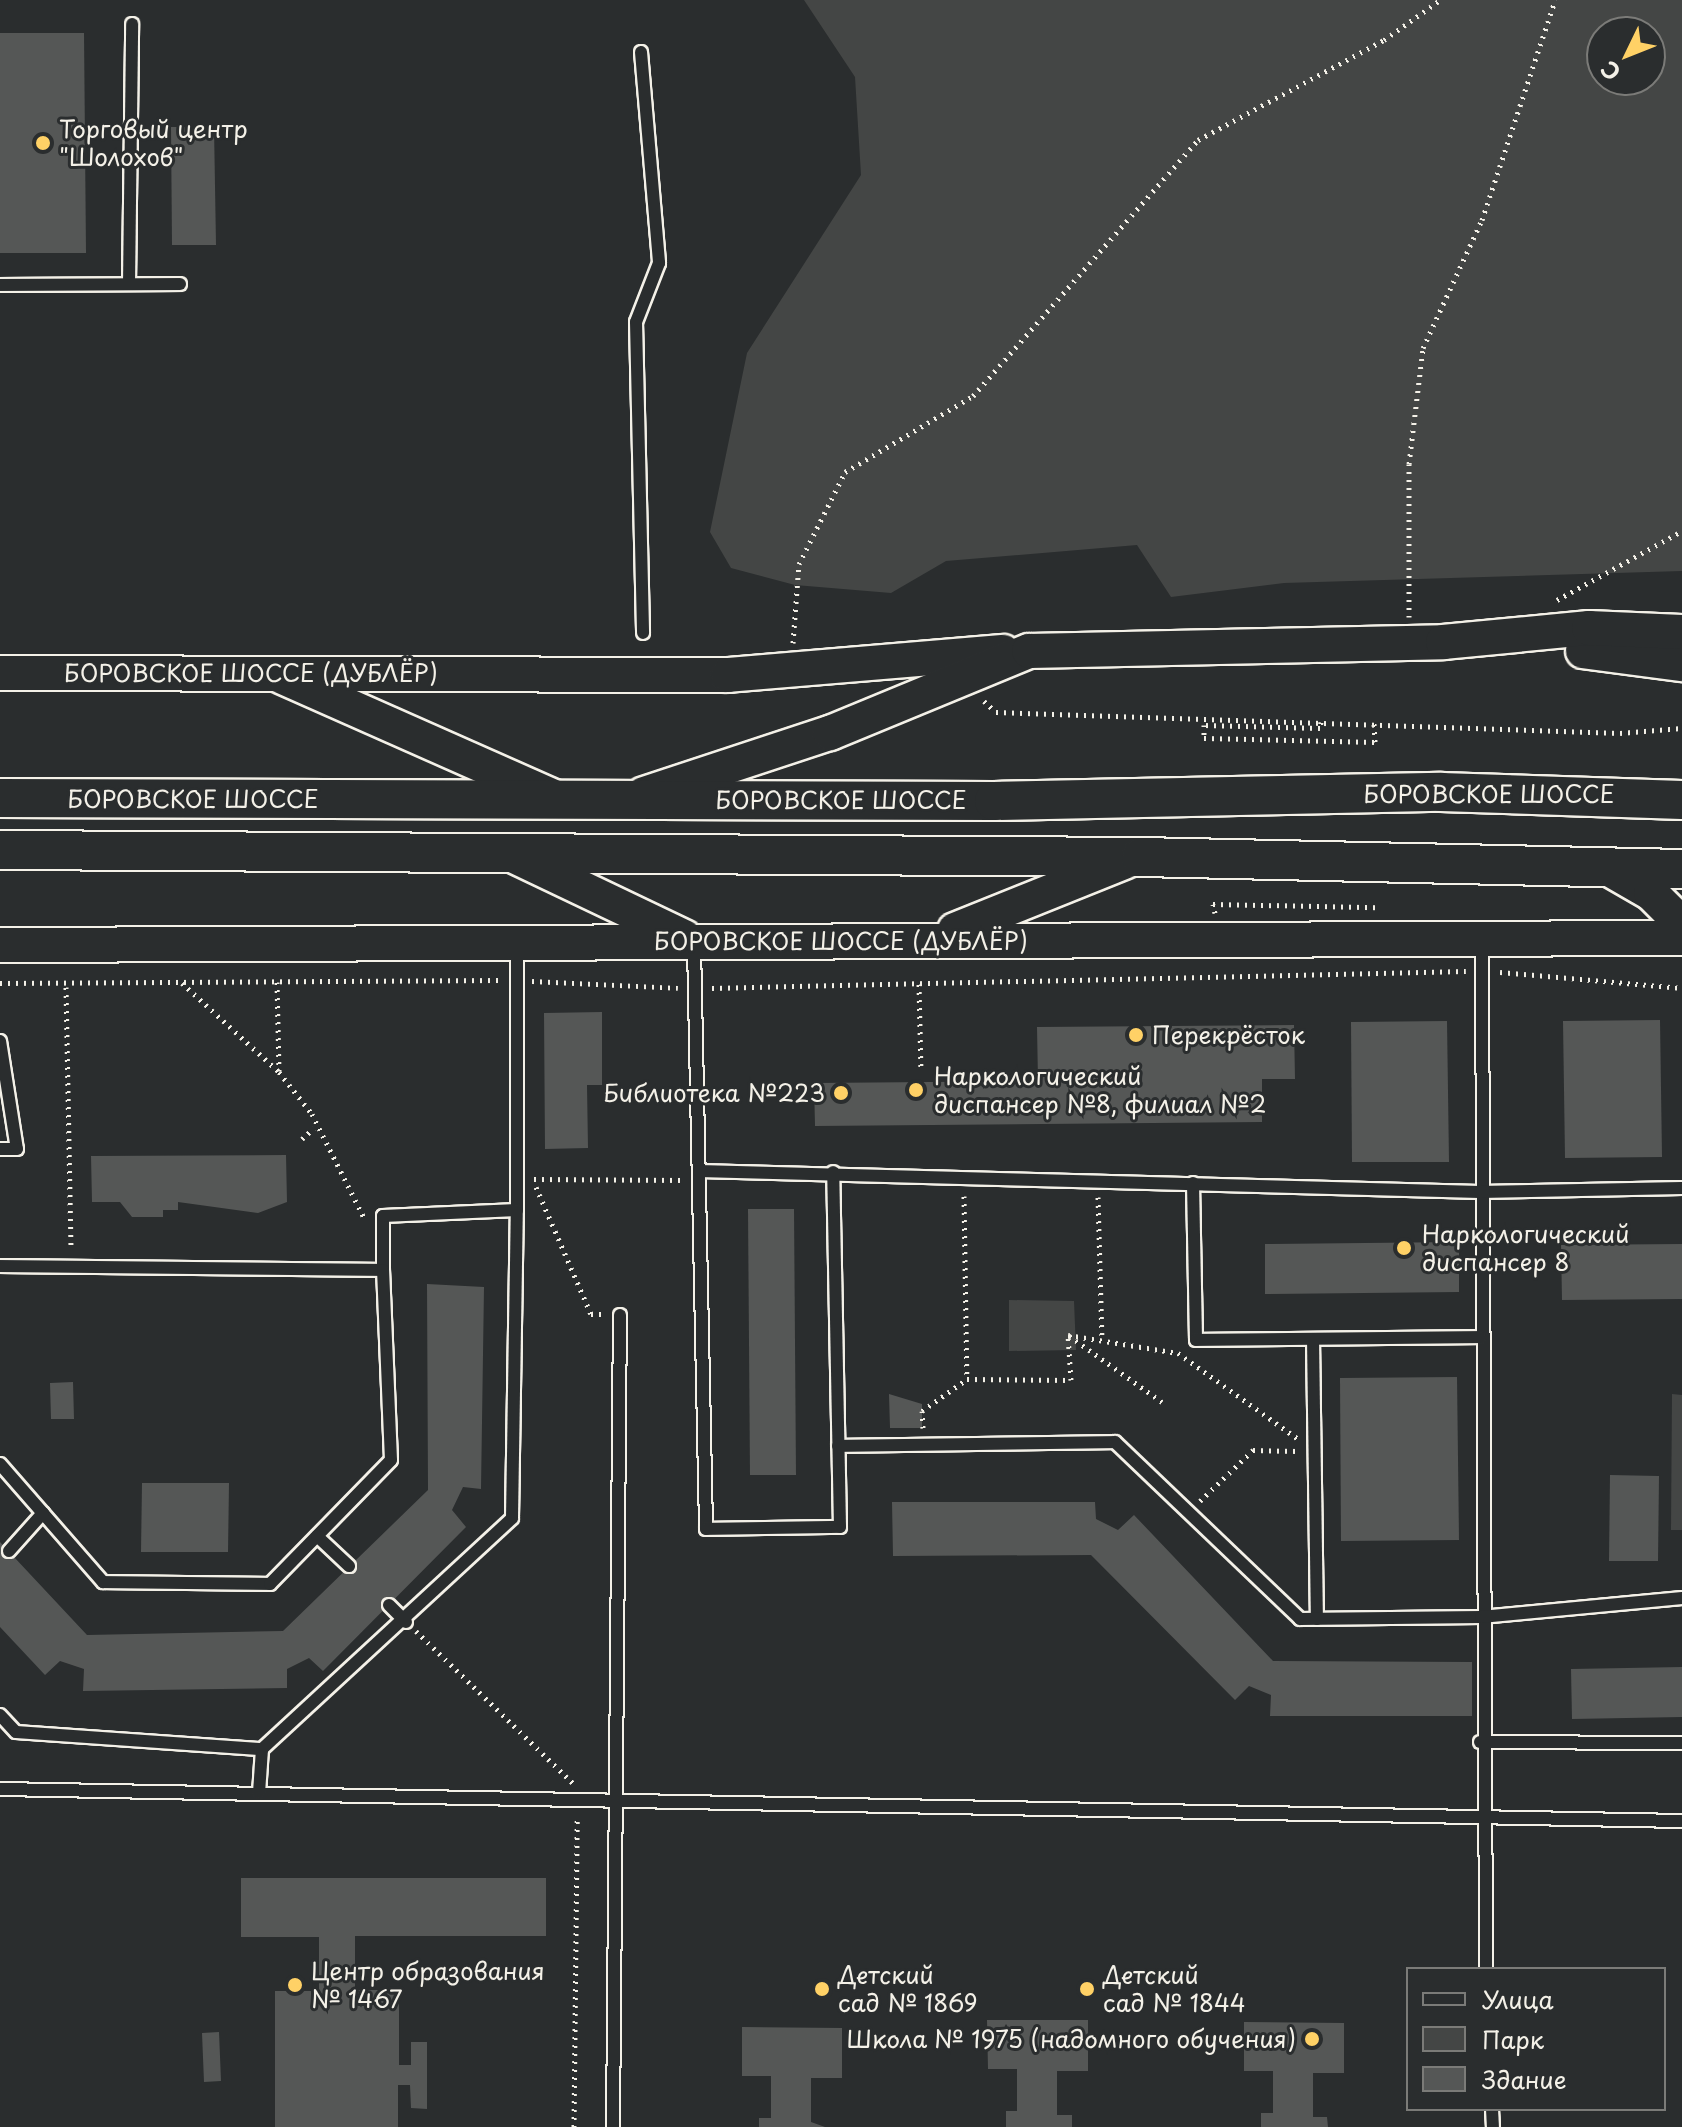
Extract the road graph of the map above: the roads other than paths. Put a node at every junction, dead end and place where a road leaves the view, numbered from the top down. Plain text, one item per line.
1 (132, 24) dead end
2 (641, 52) dead end
3 (129, 284) junction
4 (180, 284) dead end
5 (0, 285) edge
6 (1682, 632) edge
7 (643, 633) dead end
8 (1443, 642) junction
9 (1029, 651) junction
10 (1682, 664) edge
11 (270, 671) junction
12 (0, 673) edge
13 (0, 798) edge
14 (560, 800) junction
15 (625, 800) junction
16 (1682, 800) edge
17 (0, 850) edge
18 (507, 853) junction
19 (1141, 857) junction
20 (1596, 863) junction
21 (1682, 869) edge
22 (1682, 924) edge
23 (1482, 936) junction
24 (1682, 938) edge
25 (920, 940) junction
26 (694, 942) junction
27 (517, 944) junction
28 (0, 945) edge
29 (0, 1041) edge
30 (0, 1149) edge
31 (833, 1172) junction
32 (699, 1175) junction
33 (1193, 1183) junction
34 (1682, 1188) edge
35 (1480, 1192) junction
36 (517, 1210) junction
37 (0, 1266) edge
38 (383, 1270) junction
39 (620, 1315) road end
40 (1480, 1337) junction
41 (1313, 1339) junction
42 (838, 1446) junction
43 (0, 1464) edge
44 (43, 1513) junction
45 (317, 1536) junction
46 (9, 1551) dead end
47 (349, 1566) dead end
48 (1682, 1598) edge
49 (389, 1605) dead end
50 (1481, 1617) junction
51 (1317, 1619) junction
52 (406, 1622) junction
53 (0, 1715) edge
54 (1480, 1742) junction
55 (1682, 1743) edge
56 (262, 1749) junction
57 (0, 1789) edge
58 (259, 1793) junction
59 (615, 1799) junction
60 (1480, 1815) junction
61 (1682, 1821) edge
62 (1486, 1967) edge
63 (613, 2127) edge

1 - 3 lane
2 - 7 lane
3 - 4 lane
3 - 5 lane
6 - 8 street
8 - 9 street, БОРОВСКОЕ ШОССЕ (ДУБЛЁР)
8 - 10 street
9 - 11 street, БОРОВСКОЕ ШОССЕ (ДУБЛЁР)
9 - 15 street
11 - 12 street, БОРОВСКОЕ ШОССЕ (ДУБЛЁР)
11 - 14 street
13 - 14 main road, БОРОВСКОЕ ШОССЕ
14 - 15 main road, БОРОВСКОЕ ШОССЕ
15 - 16 main road, БОРОВСКОЕ ШОССЕ
17 - 18 main road
18 - 19 main road
18 - 26 street
19 - 20 main road
19 - 25 street
20 - 21 main road
20 - 22 street
23 - 24 street, БОРОВСКОЕ ШОССЕ (ДУБЛЁР)
23 - 25 street, БОРОВСКОЕ ШОССЕ (ДУБЛЁР)
23 - 35 lane
25 - 26 street, БОРОВСКОЕ ШОССЕ (ДУБЛЁР)
26 - 27 street, БОРОВСКОЕ ШОССЕ (ДУБЛЁР)
26 - 32 lane
27 - 28 street, БОРОВСКОЕ ШОССЕ (ДУБЛЁР)
27 - 36 lane
29 - 30 lane
31 - 32 lane
31 - 33 lane
31 - 42 lane
32 - 42 lane
33 - 35 lane
33 - 41 lane
34 - 35 lane
35 - 40 lane
36 - 38 lane
36 - 52 lane
37 - 38 lane
38 - 45 lane
39 - 59 lane
40 - 41 lane
40 - 50 lane
41 - 51 lane
42 - 51 lane
43 - 44 lane
44 - 45 lane
44 - 46 lane
45 - 47 lane
48 - 50 lane
49 - 52 lane
50 - 51 lane
50 - 54 lane
52 - 56 lane
53 - 56 lane
54 - 55 lane
54 - 60 lane
56 - 58 lane
57 - 58 lane
58 - 59 lane
59 - 60 lane
59 - 63 lane
60 - 61 lane
60 - 62 lane

